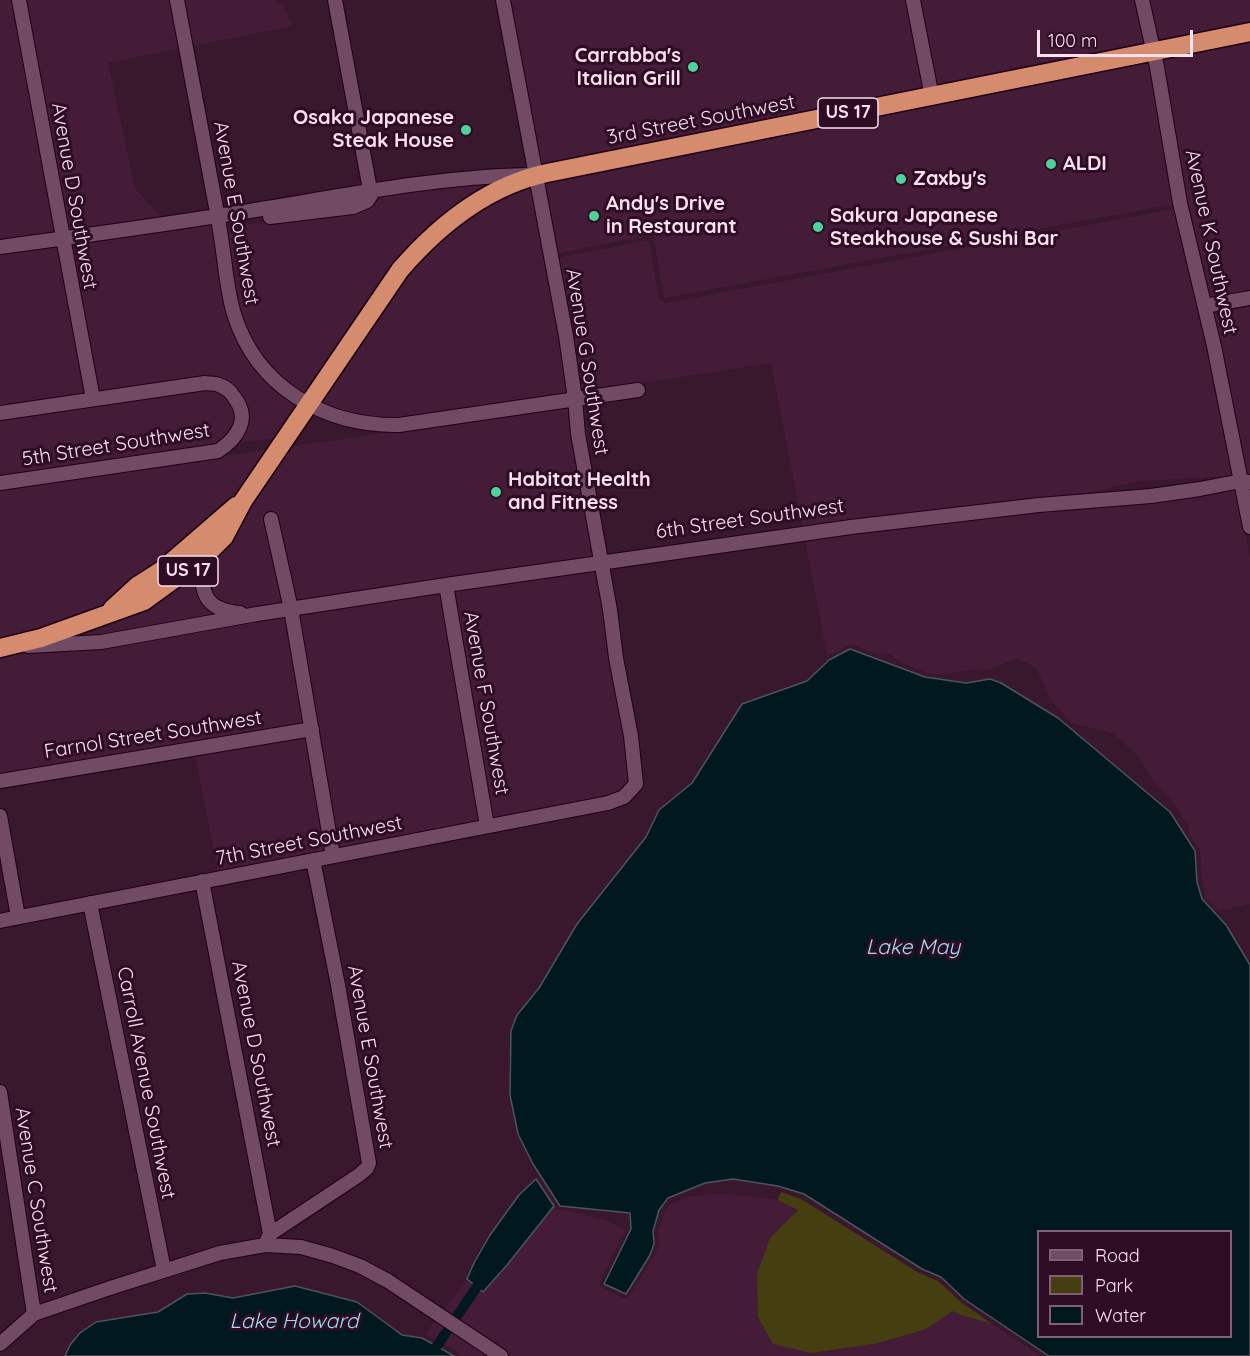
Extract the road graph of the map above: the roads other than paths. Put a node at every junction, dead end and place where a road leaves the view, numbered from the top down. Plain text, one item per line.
1 (19, 0) edge
2 (177, 0) edge
3 (335, 0) edge
4 (503, 0) edge
5 (913, 0) edge
6 (1142, 0) edge
7 (1250, 32) edge
8 (1153, 51) junction
9 (932, 97) junction
10 (537, 175) junction
11 (371, 191) junction
12 (218, 216) junction
13 (62, 238) junction
14 (0, 247) edge
15 (1250, 298) edge
16 (1205, 306) junction
17 (638, 390) dead end
18 (93, 399) junction
19 (575, 399) junction
20 (309, 405) junction
21 (0, 413) edge
22 (1245, 481) edge
23 (0, 483) edge
24 (243, 501) junction
25 (271, 519) dead end
26 (1250, 527) edge
27 (202, 559) junction
28 (602, 564) junction
29 (446, 585) junction
30 (291, 609) junction
31 (108, 612) junction
32 (257, 615) junction
33 (3, 647) edge
34 (312, 729) junction
35 (0, 781) edge
36 (624, 797) joint
37 (0, 816) edge
38 (487, 826) junction
39 (333, 856) junction
40 (313, 860) junction
41 (202, 881) junction
42 (90, 903) junction
43 (18, 917) junction
44 (0, 921) edge
45 (0, 1092) edge
46 (268, 1239) junction
47 (164, 1270) junction
48 (34, 1314) junction
49 (0, 1344) edge
50 (501, 1356) edge

1 - 13 street, Avenue D Southwest
2 - 12 street, Avenue E Southwest
3 - 11 street
4 - 10 street, Avenue G Southwest
5 - 9 street
6 - 8 street, Avenue K Southwest
7 - 8 highway, 3rd Street Southwest / US 17
8 - 9 highway, 3rd Street Southwest / US 17
8 - 16 street, Avenue K Southwest
9 - 10 highway, 3rd Street Southwest / US 17
10 - 11 street, 3rd Street Southwest
10 - 19 street, Avenue G Southwest
10 - 20 highway, US 17
11 - 12 street, 3rd Street Southwest
12 - 13 street, 3rd Street Southwest
12 - 20 street, Avenue E Southwest
13 - 14 street, 3rd Street Southwest
13 - 18 street, Avenue D Southwest
15 - 16 street
16 - 22 street, Avenue K Southwest
17 - 19 street
18 - 21 street
18 - 23 street, 5th Street Southwest
19 - 20 street
19 - 28 street, Avenue G Southwest
20 - 24 highway, US 17
22 - 26 street, Avenue K Southwest
22 - 28 street, 6th Street Southwest
24 - 27 highway, US 17
24 - 31 highway, US 17
25 - 30 street
27 - 31 highway, US 17
27 - 32 street, 6th Street Southwest
28 - 29 street, 6th Street Southwest
28 - 36 street, Avenue G Southwest
29 - 30 street, 6th Street Southwest
29 - 38 street, Avenue F Southwest
30 - 32 street, 6th Street Southwest
30 - 34 street
31 - 33 highway, US 17
32 - 33 street, 6th Street Southwest
34 - 35 street, Farnol Street Southwest
34 - 39 street
36 - 38 street, 7th Street Southwest
37 - 43 street
38 - 39 street, 7th Street Southwest
39 - 40 street, 7th Street Southwest
40 - 41 street, 7th Street Southwest
40 - 46 street, Avenue E Southwest
41 - 42 street, 7th Street Southwest
41 - 46 street, Avenue D Southwest
42 - 43 street, 7th Street Southwest
42 - 47 street, Carroll Avenue Southwest
43 - 44 street, 7th Street Southwest
45 - 48 street, Avenue C Southwest
46 - 47 street
46 - 50 street
47 - 48 street
48 - 49 street

